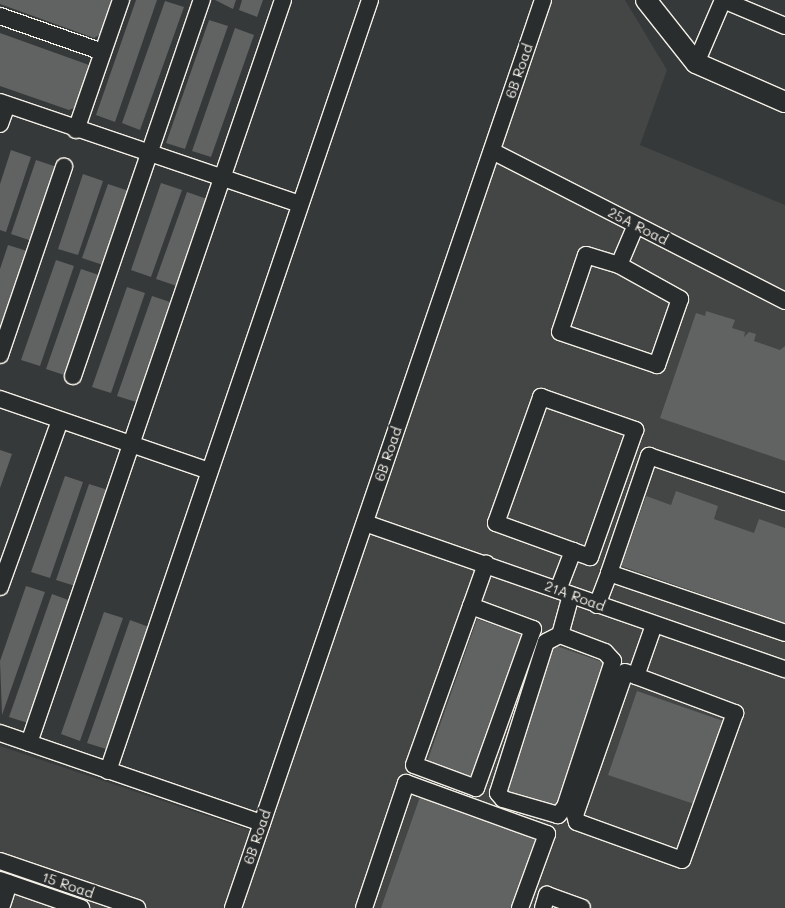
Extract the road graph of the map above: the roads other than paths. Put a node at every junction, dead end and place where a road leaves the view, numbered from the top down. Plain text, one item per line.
1 (121, 0) edge
2 (202, 0) edge
3 (283, 0) edge
4 (370, 0) edge
5 (542, 0) edge
6 (646, 0) edge
7 (723, 0) edge
8 (0, 16) edge
9 (785, 26) edge
10 (103, 52) junction
11 (696, 63) junction
12 (785, 102) edge
13 (3, 103) edge
14 (0, 124) edge
15 (76, 130) junction
16 (492, 151) junction
17 (148, 155) junction
18 (64, 167) dead end
19 (221, 179) junction
20 (300, 204) junction
21 (636, 226) junction
22 (619, 266) junction
23 (785, 301) edge
24 (0, 355) edge
25 (74, 376) dead end
26 (0, 399) edge
27 (60, 420) junction
28 (132, 445) junction
29 (209, 471) junction
30 (785, 502) edge
31 (365, 523) junction
32 (574, 551) junction
33 (486, 564) junction
34 (609, 573) junction
35 (0, 587) edge
36 (564, 593) junction
37 (597, 605) junction
38 (471, 606) junction
39 (654, 625) junction
40 (785, 633) edge
41 (560, 635) junction
42 (785, 670) edge
43 (636, 676) junction
44 (0, 733) edge
45 (29, 743) junction
46 (108, 771) junction
47 (262, 823) junction
48 (0, 861) edge
49 (5, 882) edge
50 (1, 908) edge
51 (80, 908) edge
52 (137, 908) edge
53 (233, 908) edge
54 (364, 908) edge
55 (520, 908) edge
56 (543, 908) edge
57 (582, 908) edge

1 - 10 street
2 - 17 street
3 - 19 street
4 - 20 street
5 - 16 street, 6B Road
6 - 11 main road
7 - 9 street
7 - 11 street
8 - 10 street
10 - 15 street
11 - 12 main road
13 - 14 street
13 - 15 street
15 - 17 street
16 - 21 street, 25A Road
16 - 31 street, 6B Road
17 - 19 street
17 - 25 street
18 - 24 street
19 - 20 street
19 - 28 street
20 - 29 street
21 - 22 street
21 - 23 street, 25A Road
22 - 22 street
26 - 27 street
27 - 28 street
27 - 35 street
28 - 29 street
28 - 45 street
29 - 46 street
30 - 34 street
31 - 33 street, 21A Road
31 - 47 street, 6B Road
32 - 32 street
32 - 36 street
33 - 36 street, 21A Road
33 - 38 street
34 - 37 street
34 - 40 street
36 - 37 street, 21A Road
36 - 41 street
37 - 39 street, 21A Road
38 - 38 street
39 - 42 street, 21A Road
39 - 43 street
41 - 41 street
43 - 43 street
44 - 45 street
45 - 46 street
46 - 47 street
47 - 53 street, 6B Road
48 - 52 street, 15 Road
49 - 50 street
49 - 51 street, 15 Road
54 - 55 street
56 - 57 street

